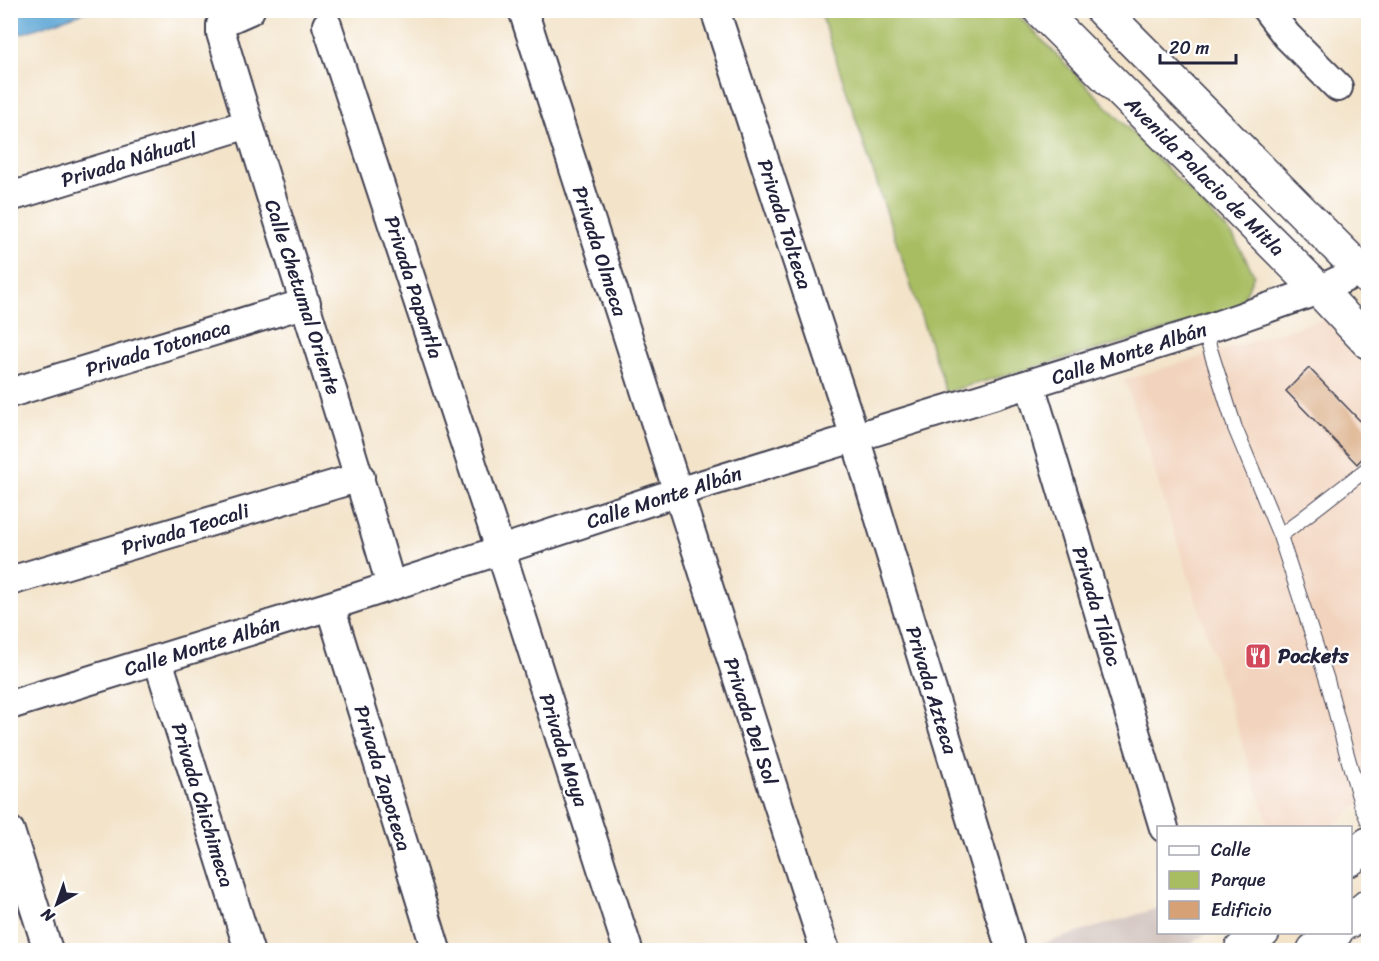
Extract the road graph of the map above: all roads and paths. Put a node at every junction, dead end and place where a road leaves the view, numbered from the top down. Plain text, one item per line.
1 (523, 10) edge
2 (715, 10) edge
3 (1040, 10) edge
4 (1102, 10) edge
5 (1267, 10) edge
6 (242, 13) edge
7 (327, 25) dead end
8 (1338, 87) dead end
9 (248, 124) junction
10 (10, 197) edge
11 (1366, 271) edge
12 (1319, 290) junction
13 (306, 303) junction
14 (1204, 330) junction
15 (1368, 342) edge
16 (1030, 384) junction
17 (10, 393) edge
18 (855, 437) junction
19 (1368, 468) edge
20 (360, 477) junction
21 (678, 492) junction
22 (1280, 536) junction
23 (500, 549) junction
24 (10, 581) edge
25 (391, 586) junction
26 (330, 606) junction
27 (158, 660) junction
28 (10, 705) edge
29 (1368, 821) edge
30 (1163, 826) edge
31 (10, 831) edge
32 (1368, 844) edge
33 (1352, 857) edge
34 (1368, 906) edge
35 (1352, 919) edge
36 (1262, 934) edge
37 (1335, 934) edge
38 (1009, 944) dead end
39 (48, 951) edge
40 (249, 951) edge
41 (436, 951) edge
42 (628, 951) edge
43 (825, 951) edge
44 (1241, 951) edge
45 (1314, 951) edge

1 - 21 street, Privada Olmeca
2 - 18 street, Privada Tolteca
3 - 12 main road, Avenida Palacio de Mitla
4 - 11 main road
5 - 8 street
6 - 9 street, Calle Chetumal Oriente
7 - 23 street, Privada Papantla
9 - 10 street, Privada Náhuatl
9 - 13 street, Calle Chetumal Oriente
11 - 12 street, Calle Monte Albán
12 - 14 street, Calle Monte Albán
12 - 15 main road, Avenida Palacio de Mitla
13 - 17 street, Privada Totonaca
13 - 20 street, Calle Chetumal Oriente
14 - 16 street, Calle Monte Albán
14 - 22 lane
16 - 18 street, Calle Monte Albán
16 - 30 street, Privada Tláloc
18 - 21 street, Calle Monte Albán
18 - 38 street, Privada Azteca
19 - 22 lane
20 - 24 street, Privada Teocali
20 - 25 street, Calle Chetumal Oriente
21 - 23 street, Calle Monte Albán
21 - 43 street, Privada Del Sol
22 - 29 lane
23 - 25 street, Calle Monte Albán
23 - 42 street, Privada Maya
25 - 26 street, Calle Monte Albán
26 - 27 street, Calle Monte Albán
26 - 41 street, Privada Zapoteca
27 - 28 street, Calle Monte Albán
27 - 40 street, Privada Chichimeca
31 - 39 street
32 - 33 main road
34 - 35 main road
36 - 44 main road
37 - 45 main road

